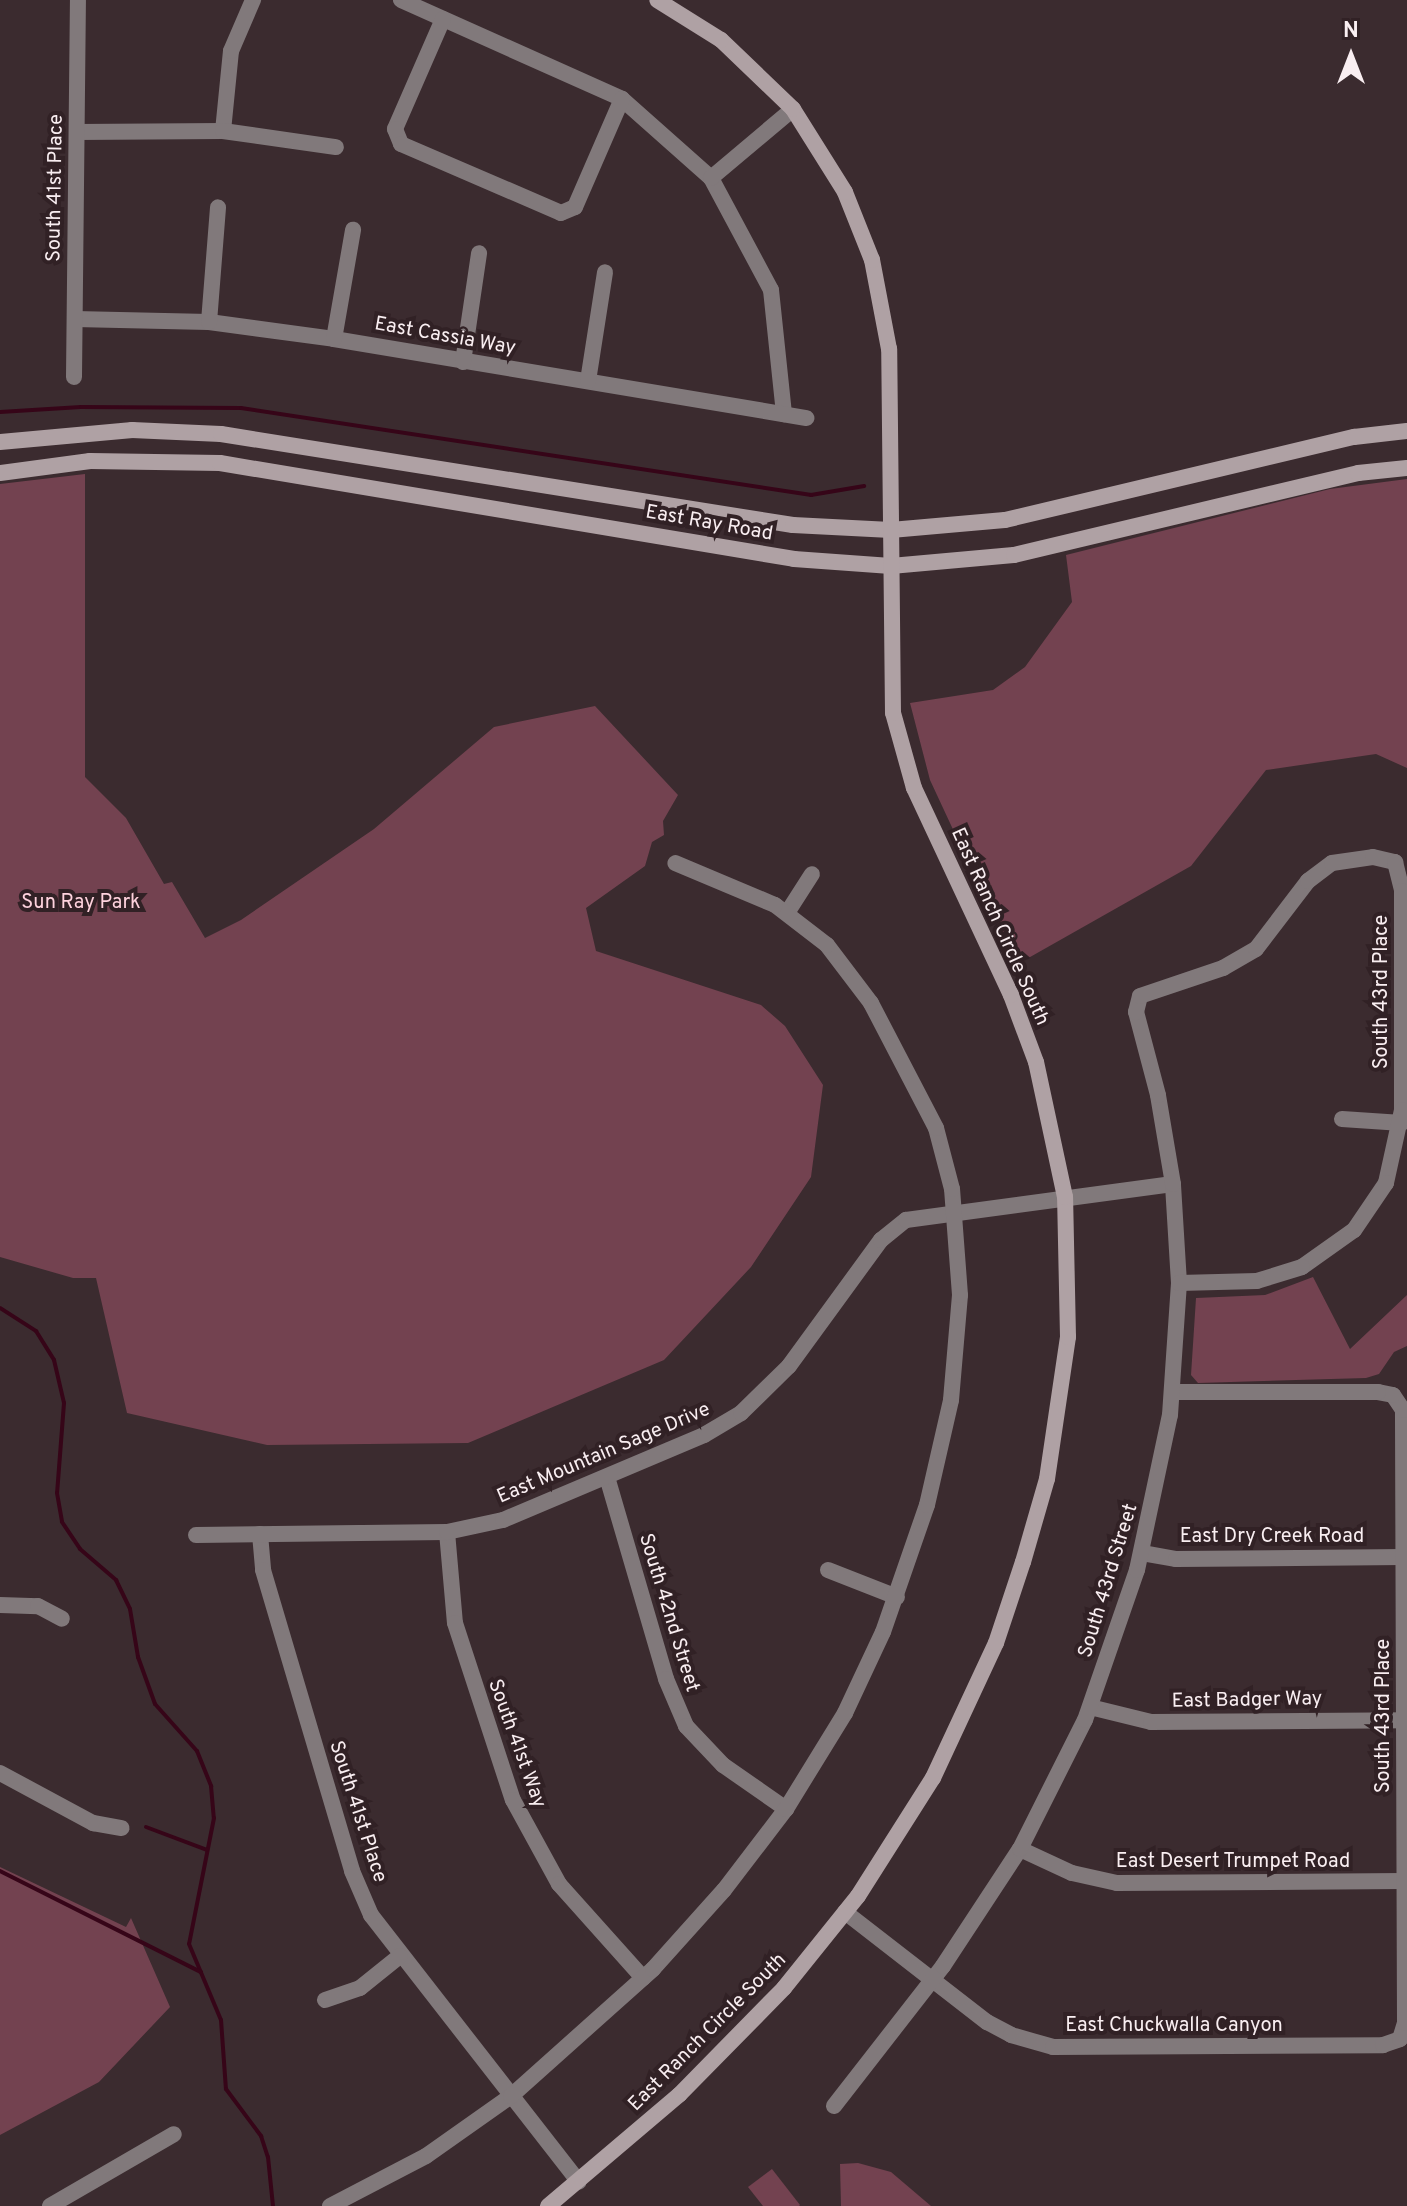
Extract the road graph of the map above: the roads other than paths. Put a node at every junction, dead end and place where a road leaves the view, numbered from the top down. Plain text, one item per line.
1 (78, 0) edge
2 (253, 0) edge
3 (401, 0) edge
4 (657, 0) edge
5 (443, 19) junction
6 (622, 99) junction
7 (793, 109) junction
8 (223, 131) junction
9 (77, 132) junction
10 (336, 147) dead end
11 (711, 178) junction
12 (218, 207) dead end
13 (353, 230) dead end
14 (479, 253) dead end
15 (605, 272) dead end
16 (75, 319) junction
17 (209, 322) junction
18 (334, 339) junction
19 (463, 362) junction
20 (74, 377) dead end
21 (588, 381) junction
22 (784, 414) junction
23 (806, 418) dead end
24 (1407, 431) edge
25 (0, 442) edge
26 (1407, 468) edge
27 (0, 473) edge
28 (545, 486) junction
29 (541, 515) junction
30 (891, 530) junction
31 (891, 566) junction
32 (1395, 862) joint
33 (675, 863) dead end
34 (812, 874) dead end
35 (787, 913) junction
36 (1342, 1119) dead end
37 (1402, 1123) junction
38 (1173, 1184) junction
39 (1065, 1197) junction
40 (955, 1211) junction
41 (1179, 1283) junction
42 (1173, 1392) junction
43 (607, 1477) junction
44 (447, 1532) junction
45 (260, 1534) junction
46 (196, 1535) dead end
47 (1142, 1553) junction
48 (1404, 1557) junction
49 (828, 1570) dead end
50 (897, 1597) junction
51 (0, 1605) edge
52 (62, 1619) dead end
53 (1090, 1707) junction
54 (1405, 1720) edge
55 (0, 1773) edge
56 (786, 1809) junction
57 (122, 1828) dead end
58 (1020, 1849) junction
59 (1404, 1881) junction
60 (845, 1912) junction
61 (400, 1956) junction
62 (643, 1978) junction
63 (932, 1981) junction
64 (325, 2000) dead end
65 (1400, 2039) joint
66 (511, 2096) junction
67 (834, 2106) dead end
68 (174, 2134) dead end
69 (579, 2182) junction
70 (50, 2206) edge
71 (330, 2206) edge
72 (548, 2206) edge

1 - 9 street, South 41st Place
2 - 8 street
3 - 5 street
4 - 7 main road, East Ranch Circle South
5 - 6 street
5 - 6 street
6 - 11 street
7 - 11 street
7 - 30 main road, East Ranch Circle South
8 - 9 street
8 - 10 street
9 - 16 street, South 41st Place
11 - 22 street
12 - 17 street
13 - 18 street
14 - 19 street
15 - 21 street
16 - 17 street, East Cassia Way
16 - 20 street, South 41st Place
17 - 18 street, East Cassia Way
18 - 19 street, East Cassia Way
19 - 21 street, East Cassia Way
21 - 22 street, East Cassia Way
22 - 23 street, East Cassia Way
24 - 30 main road, East Ray Road
25 - 28 main road, East Ray Road
26 - 31 main road, East Ray Road
27 - 29 main road, East Ray Road
28 - 29 main road
28 - 30 main road, East Ray Road
29 - 31 main road, East Ray Road
30 - 31 main road, East Ranch Circle South
31 - 39 main road, East Ranch Circle South
32 - 37 street, South 43rd Place
32 - 38 street, South 43rd Street
33 - 35 street
34 - 35 street
35 - 40 street
36 - 37 street
37 - 41 street, South 43rd Place
38 - 39 street, East Mountain Sage Drive
38 - 41 street, South 43rd Street
39 - 40 street, East Mountain Sage Drive
39 - 60 main road, East Ranch Circle South
40 - 43 street, East Mountain Sage Drive
40 - 50 street
41 - 42 street, South 43rd Street
42 - 47 street, South 43rd Street
42 - 48 street, South 43rd Place
43 - 44 street, East Mountain Sage Drive
43 - 56 street, South 42nd Street
44 - 45 street, East Mountain Sage Drive
44 - 62 street, South 41st Way
45 - 46 street, East Mountain Sage Drive
45 - 61 street, South 41st Place
47 - 48 street, East Dry Creek Road
47 - 53 street, South 43rd Street
48 - 54 street, South 43rd Place
49 - 50 street
50 - 56 street
51 - 52 street
53 - 54 street, East Badger Way
53 - 58 street, South 43rd Street
54 - 59 street, South 43rd Place
55 - 57 street
56 - 62 street
58 - 59 street, East Desert Trumpet Road
58 - 63 street, South 43rd Street
59 - 65 street, South 43rd Place
60 - 63 street, East Chuckwalla Canyon
60 - 69 main road, East Ranch Circle South
61 - 64 street
61 - 66 street, South 41st Place
62 - 66 street
63 - 65 street, East Chuckwalla Canyon
63 - 67 street, South 43rd Street
66 - 69 street, South 41st Place
66 - 71 street
68 - 70 street
69 - 72 main road, East Ranch Circle South

